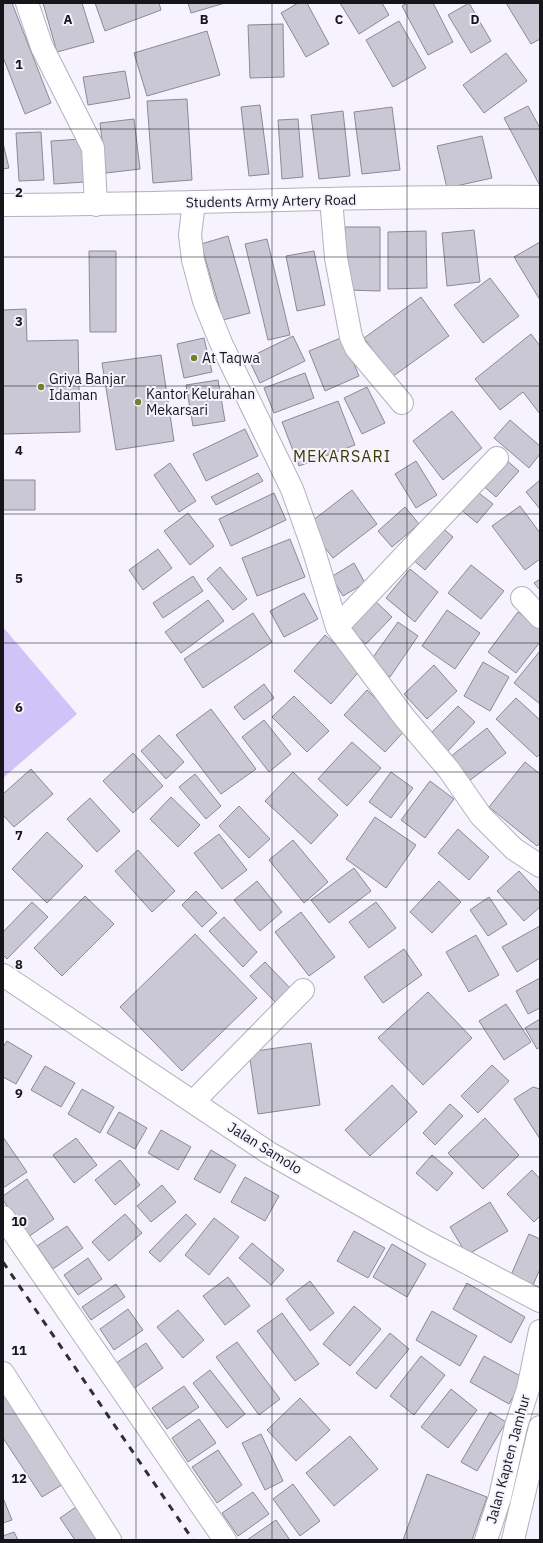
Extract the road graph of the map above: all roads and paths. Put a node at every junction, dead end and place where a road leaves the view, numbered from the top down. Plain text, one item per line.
1 (27, 3) edge
2 (540, 197) edge
3 (331, 200) junction
4 (194, 202) junction
5 (3, 205) edge
6 (96, 205) junction
7 (402, 403) dead end
8 (497, 458) dead end
9 (522, 598) dead end
10 (540, 617) edge
11 (337, 627) junction
12 (540, 866) edge
13 (3, 975) edge
14 (303, 990) dead end
15 (193, 1102) junction
16 (3, 1217) edge
17 (540, 1301) edge
18 (540, 1331) edge
19 (3, 1373) edge
20 (539, 1432) edge
21 (110, 1540) edge
22 (225, 1540) edge
23 (486, 1540) edge
24 (513, 1540) edge

1 - 6 street
2 - 3 street, Students Army Artery Road
3 - 4 street, Students Army Artery Road
3 - 7 street
4 - 6 street, Students Army Artery Road
4 - 11 street
5 - 6 street, Students Army Artery Road
8 - 11 street
9 - 10 street
11 - 12 street
13 - 15 street, Jalan Samolo
14 - 15 street
15 - 17 street, Jalan Samolo
16 - 22 street
18 - 23 street, Jalan Kapten Jamhur
19 - 21 street
20 - 24 street, Jalan Kapten Jamhur

